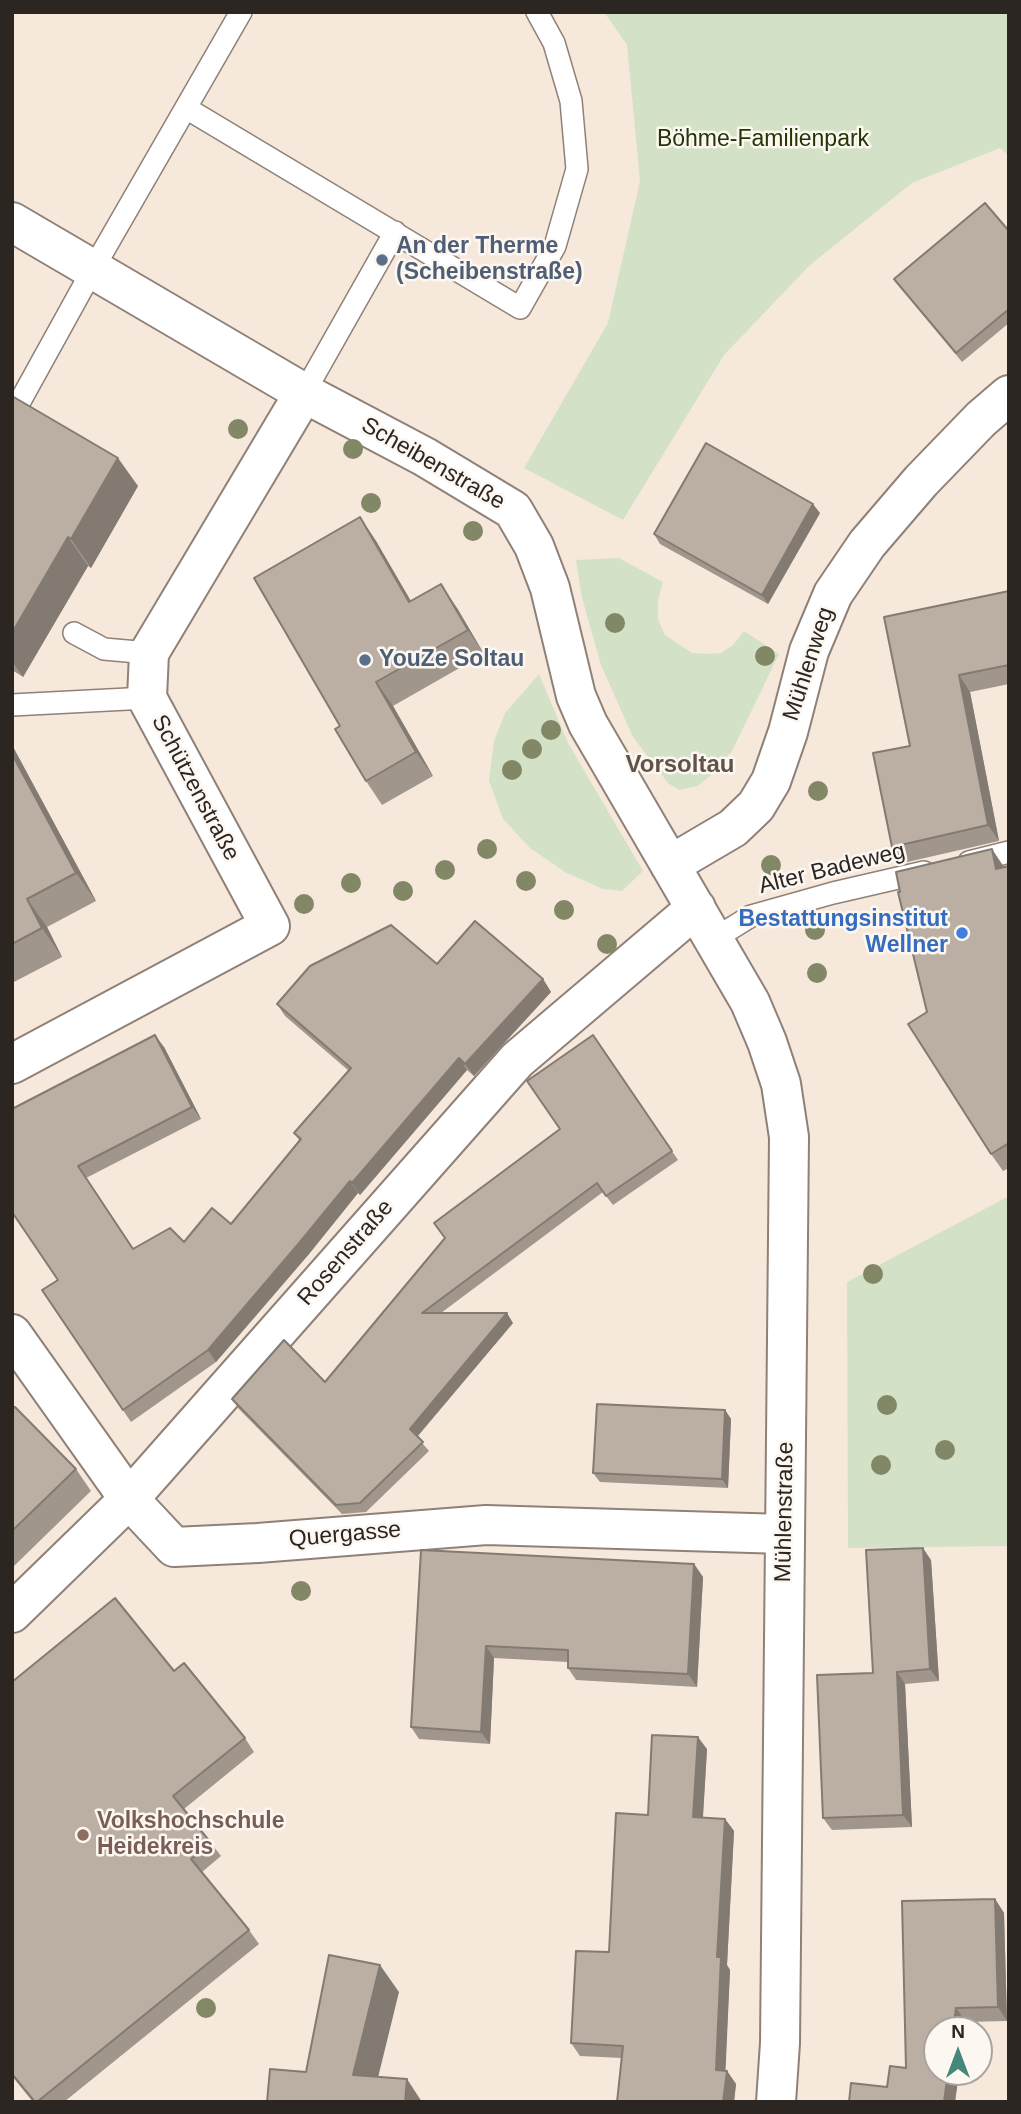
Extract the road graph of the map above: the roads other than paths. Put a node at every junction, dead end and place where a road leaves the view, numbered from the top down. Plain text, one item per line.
1 (241, 12) edge
2 (537, 12) edge
3 (186, 108) junction
4 (12, 222) edge
5 (395, 232) junction
6 (93, 269) junction
7 (304, 393) junction
8 (1009, 395) edge
9 (13, 414) edge
10 (74, 633) dead end
11 (149, 653) junction
12 (147, 698) junction
13 (12, 705) edge
14 (1009, 852) edge
15 (670, 865) junction
16 (705, 924) junction
17 (12, 1064) edge
18 (12, 1334) edge
19 (129, 1499) junction
20 (784, 1534) junction
21 (12, 1613) edge
22 (776, 2102) edge

1 - 3 lane
2 - 5 lane
3 - 5 lane
3 - 6 lane
4 - 6 street, Scheibenstraße
5 - 7 lane
6 - 7 street, Scheibenstraße
6 - 9 lane
7 - 11 street, Schützenstraße
7 - 15 street, Scheibenstraße
8 - 15 street, Mühlenweg
10 - 11 lane
11 - 12 street, Schützenstraße
12 - 13 lane
12 - 17 street, Schützenstraße
14 - 16 lane, Alter Badeweg
15 - 16 street, Scheibenstraße
16 - 19 street, Rosenstraße
16 - 20 street, Mühlenstraße
18 - 19 street, Quergasse
19 - 20 street, Quergasse
19 - 21 street, Rosenstraße
20 - 22 street, Mühlenstraße

